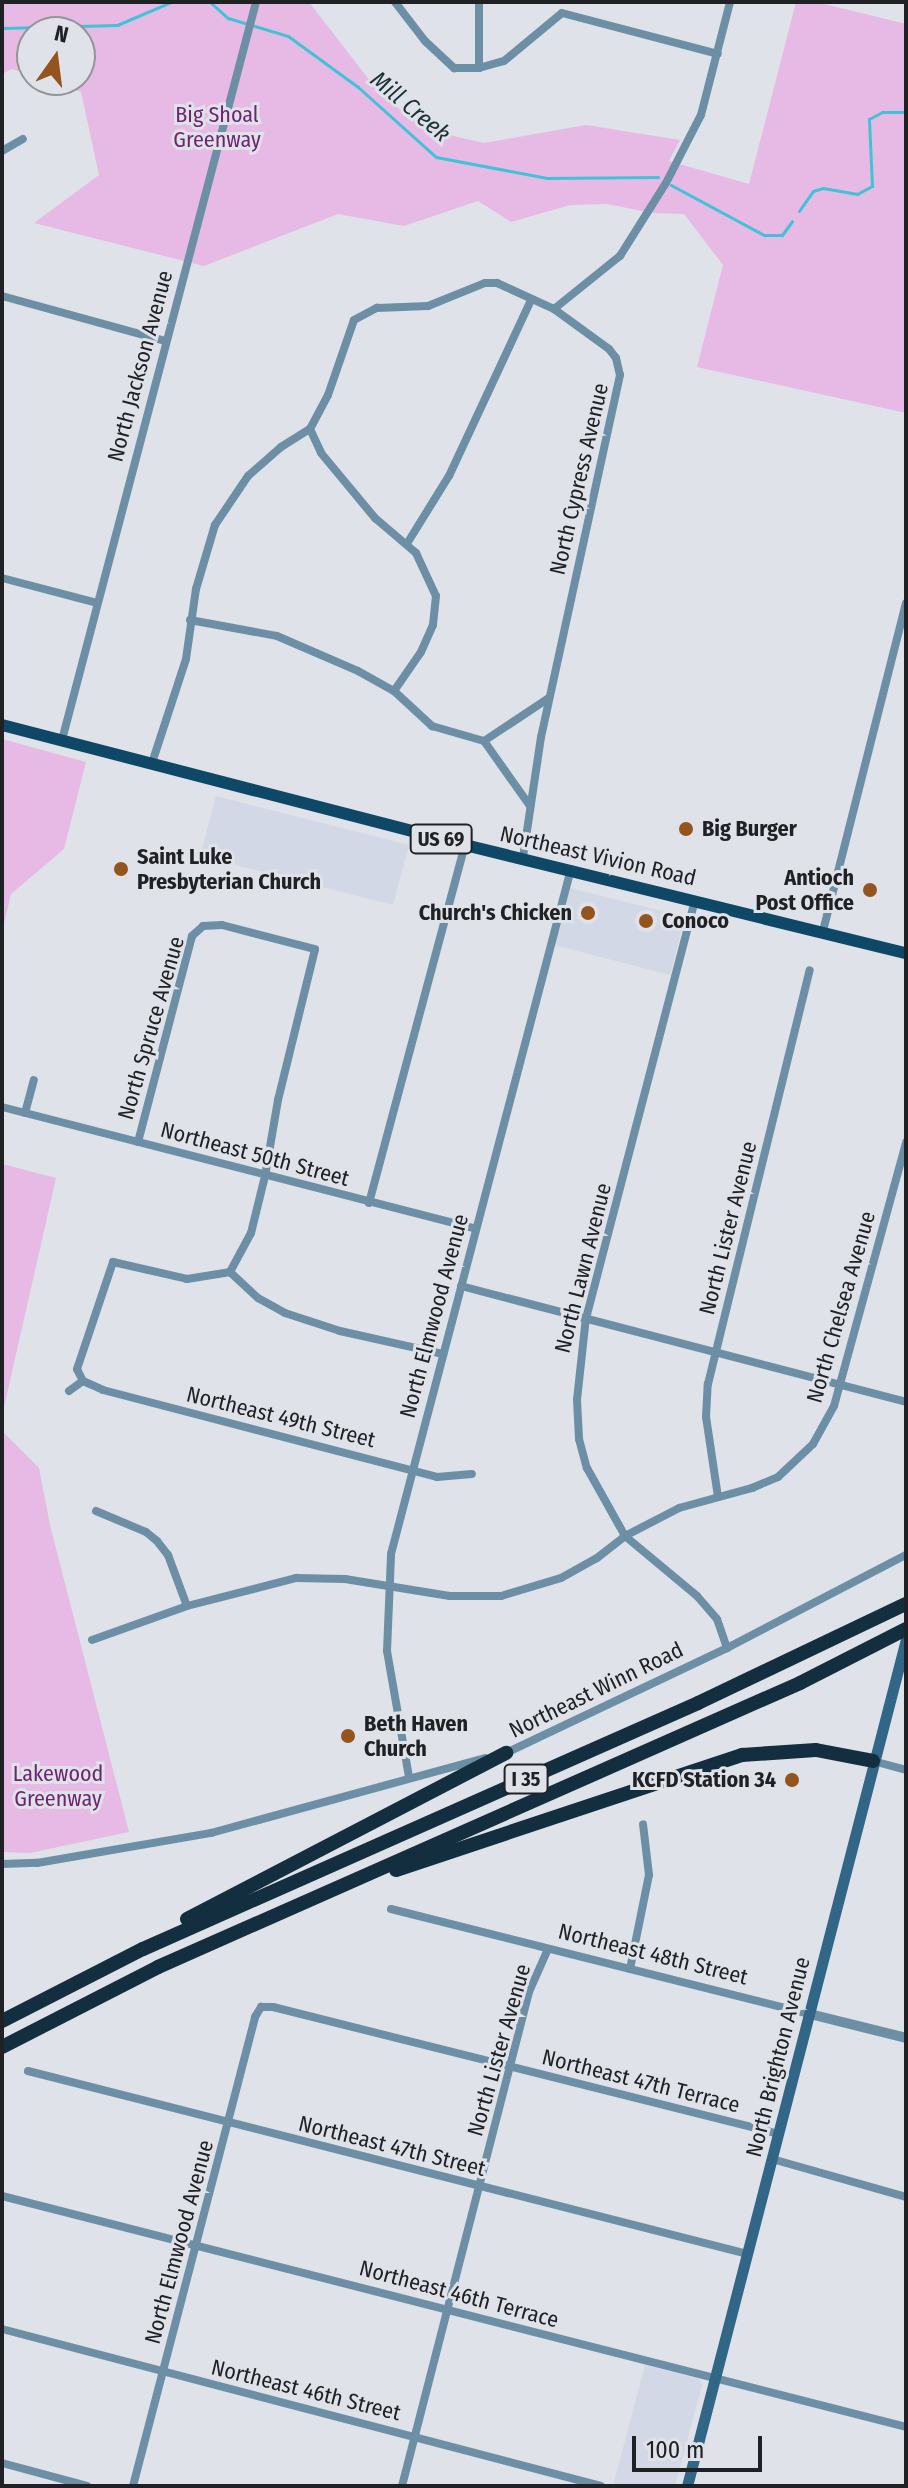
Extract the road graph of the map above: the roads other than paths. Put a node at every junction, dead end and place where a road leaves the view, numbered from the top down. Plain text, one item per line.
1 (256, 2) edge
2 (395, 2) edge
3 (479, 2) edge
4 (730, 2) edge
5 (718, 54) junction
6 (479, 68) junction
7 (23, 139) dead end
8 (2, 151) edge
9 (2, 296) edge
10 (531, 300) junction
11 (554, 309) junction
12 (165, 341) junction
13 (310, 429) junction
14 (408, 542) junction
15 (2, 578) edge
16 (97, 603) junction
17 (906, 603) edge
18 (190, 620) junction
19 (394, 691) junction
20 (549, 698) junction
21 (2, 725) edge
22 (62, 740) junction
23 (484, 741) junction
24 (152, 763) junction
25 (530, 807) junction
26 (465, 845) junction
27 (523, 857) junction
28 (571, 869) junction
29 (695, 900) junction
30 (823, 931) junction
31 (325, 944) dead end
32 (315, 949) junction
33 (906, 953) edge
34 (810, 970) dead end
35 (34, 1080) dead end
36 (2, 1107) edge
37 (25, 1113) junction
38 (138, 1142) junction
39 (906, 1142) edge
40 (265, 1176) junction
41 (369, 1203) junction
42 (476, 1229) junction
43 (230, 1272) junction
44 (461, 1286) junction
45 (586, 1317) junction
46 (715, 1353) junction
47 (443, 1354) junction
48 (83, 1381) junction
49 (839, 1386) junction
50 (69, 1391) dead end
51 (906, 1402) edge
52 (412, 1469) junction
53 (472, 1474) dead end
54 (718, 1497) junction
55 (96, 1511) dead end
56 (625, 1536) junction
57 (906, 1555) edge
58 (387, 1585) junction
59 (906, 1604) edge
60 (187, 1606) junction
61 (906, 1629) edge
62 (906, 1639) edge
63 (92, 1640) dead end
64 (727, 1648) junction
65 (506, 1753) junction
66 (873, 1761) junction
67 (906, 1770) edge
68 (409, 1777) junction
69 (643, 1824) dead end
70 (2, 1864) edge
71 (335, 1889) junction
72 (391, 1909) dead end
73 (143, 1949) junction
74 (548, 1949) junction
75 (630, 1969) junction
76 (261, 2007) joint
77 (810, 2014) junction
78 (2, 2021) edge
79 (906, 2038) edge
80 (2, 2047) edge
81 (511, 2067) junction
82 (28, 2071) dead end
83 (228, 2124) junction
84 (779, 2134) junction
85 (772, 2159) junction
86 (481, 2187) junction
87 (2, 2196) edge
88 (906, 2197) edge
89 (196, 2246) junction
90 (748, 2254) junction
91 (447, 2311) junction
92 (2, 2329) edge
93 (163, 2372) junction
94 (715, 2379) junction
95 (906, 2427) edge
96 (416, 2436) junction
97 (2, 2463) edge
98 (87, 2486) edge
99 (133, 2486) edge
100 (402, 2486) edge
101 (601, 2486) edge
102 (687, 2486) edge

1 - 12 street, North Jackson Avenue
2 - 6 street
3 - 6 street
4 - 5 street
5 - 6 street
5 - 11 street
7 - 8 street
9 - 12 street
10 - 11 street, North Cypress Avenue
10 - 13 street
10 - 14 street
11 - 20 street, North Cypress Avenue
12 - 16 street, North Jackson Avenue
13 - 14 street
13 - 18 street
14 - 19 street
15 - 16 street
16 - 22 street, North Jackson Avenue
17 - 30 street
18 - 19 street
18 - 24 street
19 - 23 street
20 - 23 street
20 - 25 street, North Cypress Avenue
21 - 22 main road, Northeast Vivion Road / US 69
22 - 24 main road, Northeast Vivion Road / US 69
23 - 25 street
24 - 26 main road, Northeast Vivion Road / US 69
25 - 27 street, North Cypress Avenue
26 - 27 main road, Northeast Vivion Road / US 69
26 - 41 street
27 - 28 main road, Northeast Vivion Road / US 69
28 - 29 main road, Northeast Vivion Road / US 69
28 - 42 street, North Elmwood Avenue
29 - 30 main road, Northeast Vivion Road / US 69
29 - 45 street, North Lawn Avenue
30 - 33 main road, Northeast Vivion Road / US 69
31 - 32 street
32 - 38 street, North Spruce Avenue
32 - 40 street
34 - 46 street, North Lister Avenue
35 - 37 street
36 - 37 street, Northeast 50th Street
37 - 38 street, Northeast 50th Street
38 - 40 street, Northeast 50th Street
39 - 49 street, North Chelsea Avenue
40 - 41 street, Northeast 50th Street
40 - 43 street
41 - 42 street, Northeast 50th Street
42 - 44 street, North Elmwood Avenue
43 - 47 street
43 - 48 street
44 - 45 street
44 - 47 street, North Elmwood Avenue
45 - 46 street
45 - 56 street, North Lawn Avenue
46 - 49 street
46 - 54 street, North Lister Avenue
47 - 52 street, North Elmwood Avenue
48 - 50 street
48 - 52 street, Northeast 49th Street
49 - 51 street
49 - 54 street, North Chelsea Avenue
52 - 53 street, Northeast 49th Street
52 - 58 street, North Elmwood Avenue
54 - 56 street, North Chelsea Avenue
55 - 60 street
56 - 58 street, North Chelsea Avenue
56 - 64 street, North Lawn Avenue
57 - 64 street, Northeast Winn Road
58 - 60 street, North Chelsea Avenue
58 - 68 street, North Elmwood Avenue
59 - 73 highway, I 35
60 - 63 street, North Chelsea Avenue
61 - 71 highway, I 35
62 - 66 main road, North Brighton Avenue
64 - 65 street, Northeast Winn Road
65 - 68 street, Northeast Winn Road
65 - 73 highway
66 - 67 street
66 - 71 highway
66 - 77 main road, North Brighton Avenue
68 - 70 street, Northeast Winn Road
69 - 75 street
71 - 80 highway, I 35
72 - 74 street, Northeast 48th Street
73 - 78 highway, I 35
74 - 75 street, Northeast 48th Street
74 - 81 street, North Lister Avenue
75 - 77 street, Northeast 48th Street
76 - 81 street, Northeast 47th Terrace
76 - 83 street, North Elmwood Avenue
77 - 79 street, Northeast 48th Street
77 - 84 main road, North Brighton Avenue
81 - 84 street, Northeast 47th Terrace
81 - 86 street, North Lister Avenue
82 - 83 street, Northeast 47th Street
83 - 86 street, Northeast 47th Street
83 - 89 street, North Elmwood Avenue
84 - 85 main road, North Brighton Avenue
85 - 88 street
85 - 90 main road, North Brighton Avenue
86 - 90 street, Northeast 47th Street
86 - 91 street, North Lister Avenue
87 - 89 street, Northeast 46th Terrace
89 - 91 street, Northeast 46th Terrace
89 - 93 street, North Elmwood Avenue
90 - 94 main road, North Brighton Avenue
91 - 94 street, Northeast 46th Terrace
91 - 96 street, North Lister Avenue
92 - 93 street, Northeast 46th Street
93 - 96 street, Northeast 46th Street
93 - 99 street, North Elmwood Avenue
94 - 95 street, Northeast 46th Terrace
94 - 102 main road, North Brighton Avenue
96 - 100 street, North Lister Avenue
96 - 101 street, Northeast 46th Street
97 - 98 street

